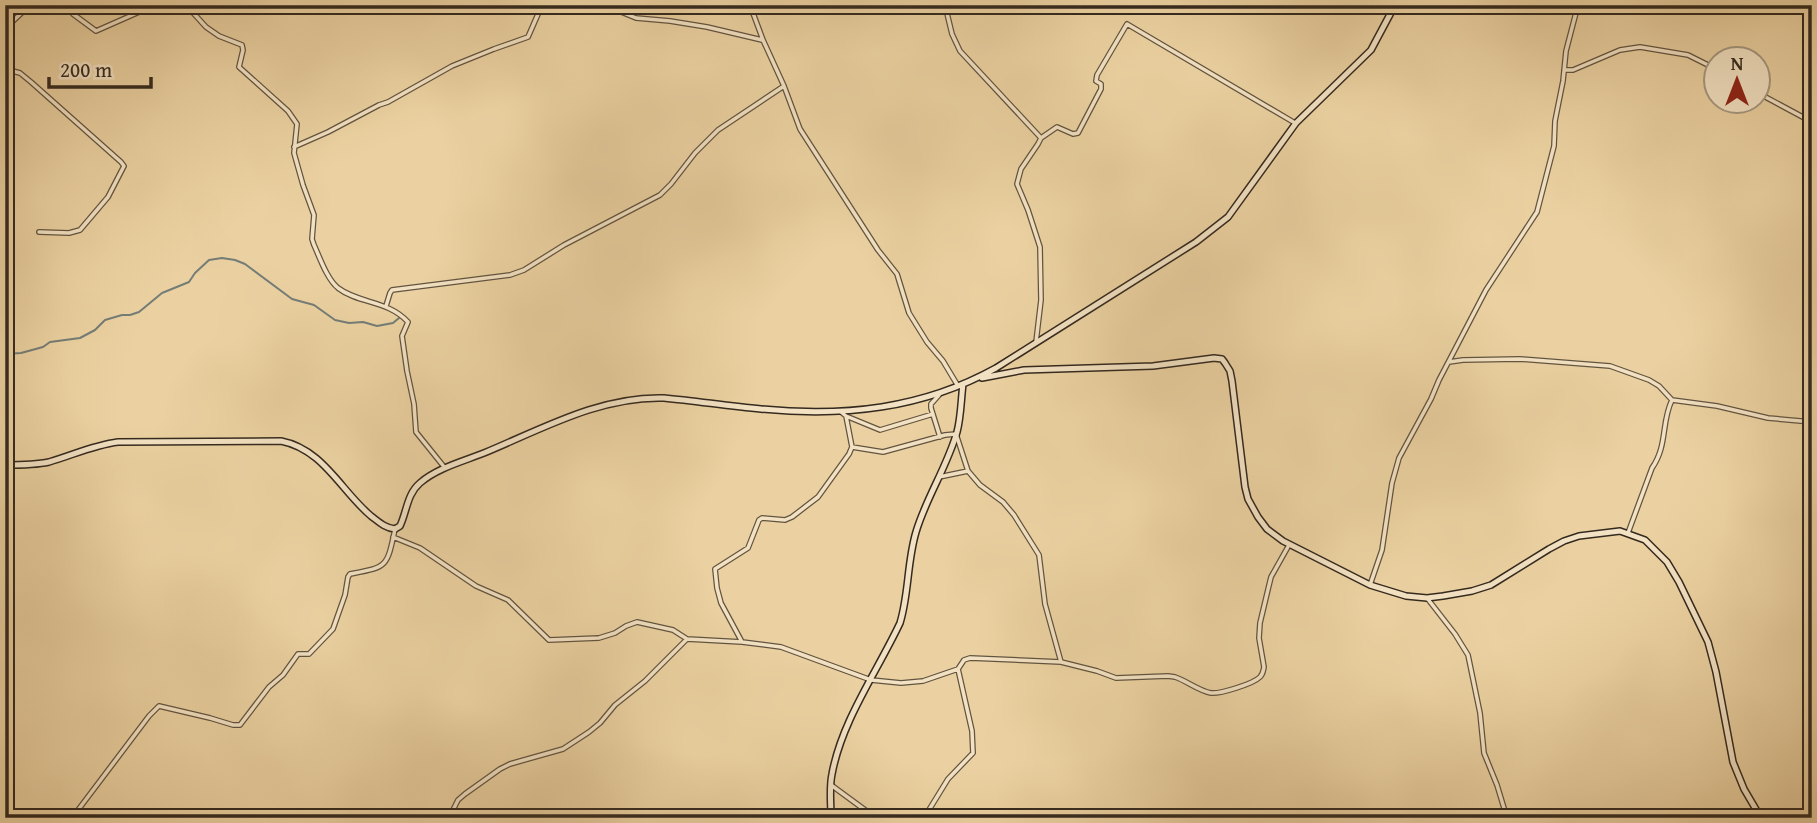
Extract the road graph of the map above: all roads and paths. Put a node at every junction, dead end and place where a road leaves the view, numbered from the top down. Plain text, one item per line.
1 (30, 5) edge
2 (69, 5) edge
3 (155, 5) edge
4 (186, 5) edge
5 (542, 5) edge
6 (604, 5) edge
7 (750, 5) edge
8 (945, 5) edge
9 (1395, 5) edge
10 (1578, 5) edge
11 (5, 33) edge
12 (763, 40) junction
13 (1702, 62) edge
14 (5, 69) edge
15 (1564, 70) junction
16 (784, 86) junction
17 (1772, 101) edge
18 (1812, 122) edge
19 (1296, 123) junction
20 (1041, 138) junction
21 (294, 147) junction
22 (39, 232) dead end
23 (386, 306) junction
24 (1036, 342) junction
25 (1448, 363) junction
26 (975, 379) junction
27 (961, 385) junction
28 (940, 393) junction
29 (1672, 400) junction
30 (843, 414) junction
31 (933, 414) junction
32 (1812, 422) edge
33 (956, 434) junction
34 (940, 437) junction
35 (852, 447) junction
36 (5, 465) edge
37 (446, 468) junction
38 (968, 471) junction
39 (938, 477) junction
40 (395, 529) junction
41 (1628, 533) junction
42 (393, 537) junction
43 (1289, 545) junction
44 (1370, 585) junction
45 (1427, 598) junction
46 (687, 639) junction
47 (742, 642) junction
48 (1060, 662) junction
49 (958, 668) junction
50 (871, 680) junction
51 (831, 785) junction
52 (72, 818) edge
53 (449, 818) edge
54 (831, 818) edge
55 (876, 818) edge
56 (924, 818) edge
57 (1507, 818) edge
58 (1762, 818) edge

1 - 11 street
2 - 3 street
4 - 21 street
5 - 21 street
6 - 12 street
7 - 12 street
8 - 20 street
9 - 19 street
10 - 15 street
12 - 16 street
13 - 15 street
14 - 22 street
15 - 25 street
16 - 23 street
16 - 27 street
17 - 18 street
19 - 20 street
19 - 24 street
20 - 24 street
21 - 23 street
23 - 37 street
24 - 26 street
25 - 29 street
25 - 44 street
26 - 27 street
26 - 43 street
27 - 28 street
27 - 33 street
28 - 30 street
28 - 31 street
29 - 32 street
29 - 41 street
30 - 31 street
30 - 35 street
30 - 37 street
31 - 34 street
33 - 34 street
33 - 38 street
33 - 39 street
34 - 35 street
35 - 47 street
36 - 40 street
37 - 40 street
38 - 39 street
38 - 48 street
39 - 50 street
40 - 42 street
41 - 45 street
41 - 58 street
42 - 46 street
42 - 52 street
43 - 44 street
43 - 48 street
44 - 45 street
45 - 57 street
46 - 47 street
46 - 53 street
47 - 50 street
48 - 49 street
49 - 50 street
49 - 56 street
50 - 51 street
51 - 54 street
51 - 55 street

